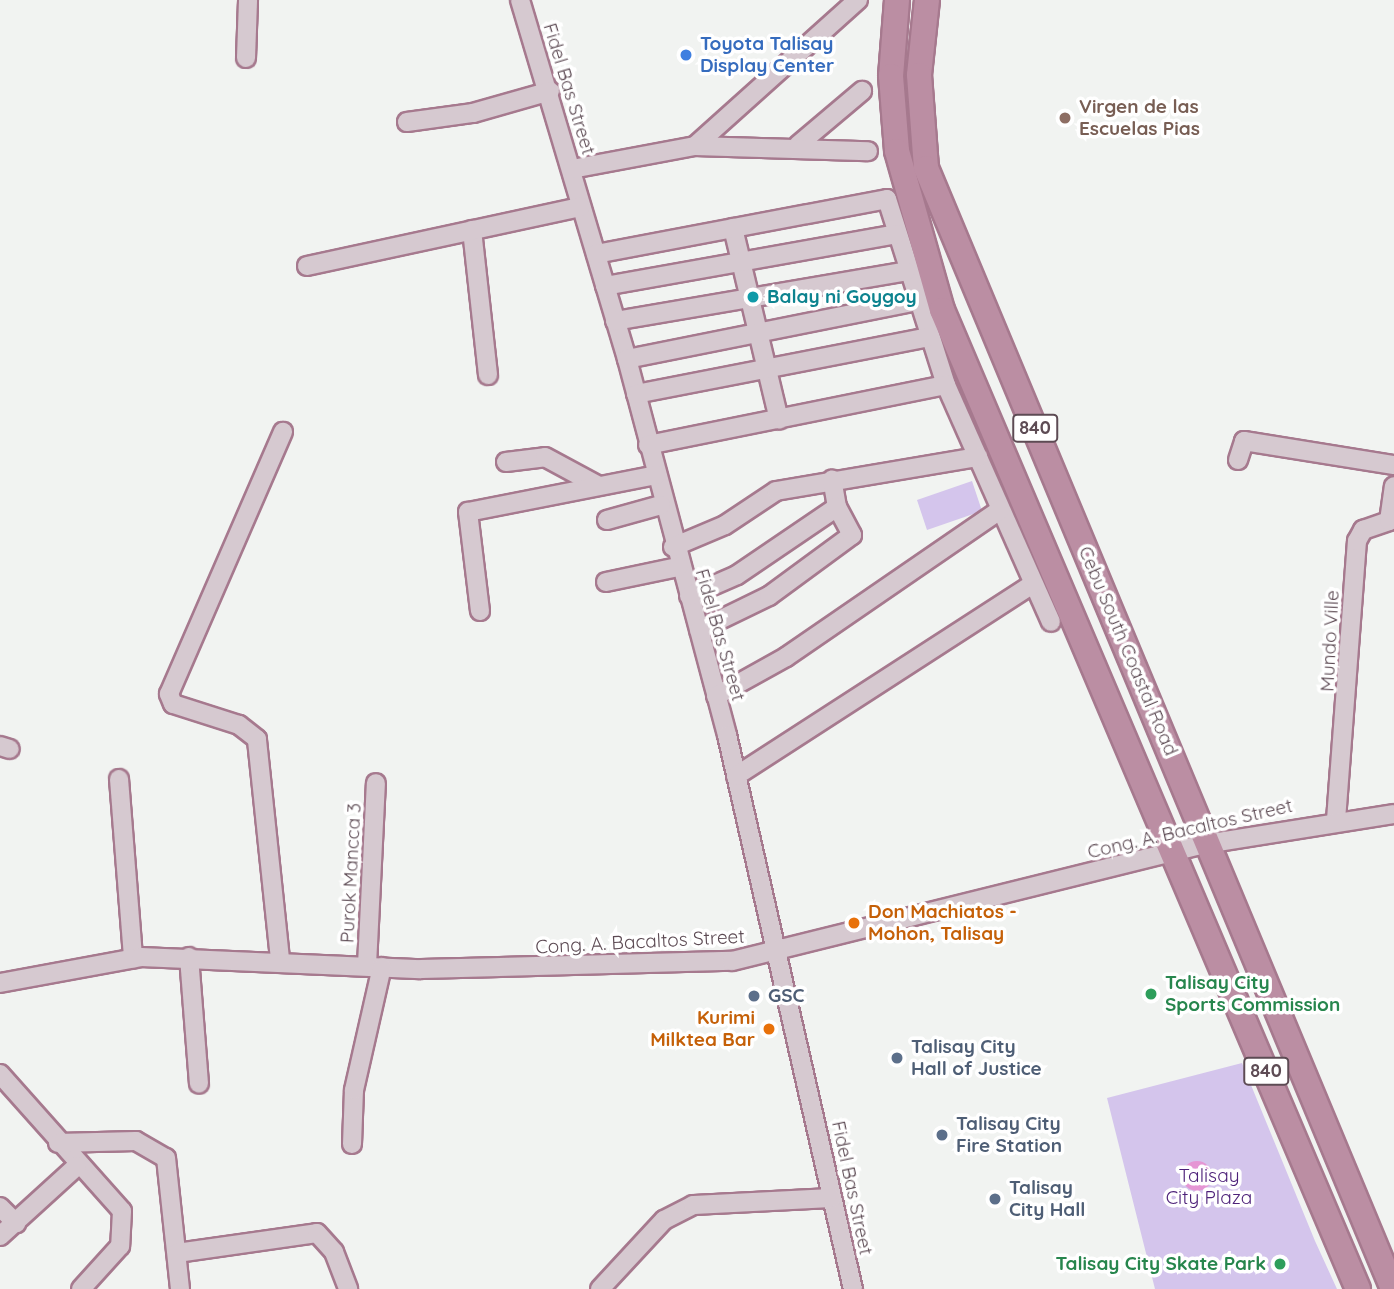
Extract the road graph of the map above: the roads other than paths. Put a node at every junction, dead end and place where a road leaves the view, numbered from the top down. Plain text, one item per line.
1 (248, 0) edge
2 (520, 0) edge
3 (858, 0) edge
4 (897, 0) edge
5 (927, 0) edge
6 (246, 58) dead end
7 (550, 91) junction
8 (862, 91) dead end
9 (407, 122) dead end
10 (798, 145) junction
11 (695, 146) junction
12 (868, 151) dead end
13 (572, 169) junction
14 (581, 207) junction
15 (733, 228) junction
16 (472, 230) junction
17 (896, 234) junction
18 (596, 254) junction
19 (741, 263) junction
20 (307, 266) dead end
21 (906, 271) junction
22 (605, 286) junction
23 (750, 298) junction
24 (916, 301) junction
25 (615, 321) junction
26 (759, 332) junction
27 (929, 337) junction
28 (946, 350) junction
29 (627, 359) junction
30 (769, 368) junction
31 (488, 375) dead end
32 (946, 385) junction
33 (636, 394) junction
34 (779, 420) junction
35 (283, 432) dead end
36 (648, 445) junction
37 (978, 457) junction
38 (1238, 460) dead end
39 (506, 462) dead end
40 (1394, 465) edge
41 (656, 475) junction
42 (832, 479) junction
43 (597, 485) junction
44 (1394, 486) edge
45 (661, 505) junction
46 (837, 507) junction
47 (1000, 510) junction
48 (607, 520) dead end
49 (673, 548) junction
50 (678, 567) junction
51 (606, 582) dead end
52 (1033, 584) junction
53 (689, 596) junction
54 (480, 611) dead end
55 (1051, 622) dead end
56 (699, 631) junction
57 (716, 696) junction
58 (736, 776) junction
59 (119, 779) dead end
60 (376, 783) dead end
61 (1394, 814) edge
62 (1336, 820) junction
63 (1208, 844) junction
64 (1175, 852) junction
65 (779, 954) junction
66 (189, 957) junction
67 (133, 958) junction
68 (280, 959) junction
69 (375, 966) junction
70 (0, 983) edge
71 (0, 1074) edge
72 (199, 1084) dead end
73 (58, 1143) junction
74 (352, 1144) dead end
75 (77, 1166) junction
76 (832, 1198) junction
77 (0, 1207) edge
78 (16, 1223) junction
79 (0, 1236) edge
80 (177, 1253) junction
81 (81, 1289) edge
82 (180, 1289) edge
83 (348, 1289) edge
84 (600, 1289) edge
85 (853, 1289) edge
86 (1358, 1289) edge
87 (1394, 1289) edge

1 - 6 street
2 - 7 street, Fidel Bas Street
3 - 11 street
4 - 28 highway, Cebu South Coastal Road / 840
5 - 63 highway, Cebu South Coastal Road / 840
7 - 9 street
7 - 13 street, Fidel Bas Street
8 - 10 street
10 - 11 street
10 - 12 street
11 - 13 street
13 - 14 street, Fidel Bas Street
14 - 16 street
14 - 18 street, Fidel Bas Street
15 - 17 street
15 - 18 street
15 - 19 street
16 - 20 street
16 - 31 street
17 - 19 street
17 - 21 street
18 - 22 street, Fidel Bas Street
19 - 22 street
19 - 23 street
21 - 23 street
21 - 24 street
22 - 25 street, Fidel Bas Street
23 - 25 street
23 - 26 street
24 - 26 street
24 - 27 street
25 - 29 street, Fidel Bas Street
26 - 29 street
26 - 30 street
27 - 28 street
27 - 30 street
28 - 32 street
28 - 64 highway, Cebu South Coastal Road / 840
29 - 33 street, Fidel Bas Street
30 - 33 street
30 - 34 street
32 - 34 street
32 - 37 street
33 - 36 street, Fidel Bas Street
34 - 36 street
35 - 68 street
36 - 41 street, Fidel Bas Street
37 - 42 street
37 - 47 street
38 - 40 street
39 - 43 street
41 - 43 street
41 - 45 street, Fidel Bas Street
42 - 46 street
42 - 49 street
43 - 54 street
44 - 62 street, Mundo Ville
45 - 48 street
45 - 49 street, Fidel Bas Street
46 - 53 street
46 - 56 street
47 - 52 street
47 - 57 street
49 - 50 street, Fidel Bas Street
50 - 51 street
50 - 53 street, Fidel Bas Street
52 - 55 street
52 - 58 street
53 - 56 street, Fidel Bas Street
56 - 57 street, Fidel Bas Street
57 - 58 street, Fidel Bas Street
58 - 65 street, Fidel Bas Street
59 - 67 street
60 - 69 street, Purok Mancca 3
61 - 62 street, Cong. A. Bacaltos Street
62 - 63 street, Cong. A. Bacaltos Street
63 - 64 street, Cong. A. Bacaltos Street
63 - 87 highway, Cebu South Coastal Road / 840
64 - 65 street, Cong. A. Bacaltos Street
64 - 86 highway, Cebu South Coastal Road / 840
65 - 69 street, Cong. A. Bacaltos Street
65 - 76 street, Fidel Bas Street
66 - 67 street, Cong. A. Bacaltos Street
66 - 68 street, Cong. A. Bacaltos Street
66 - 72 street
67 - 70 street, Cong. A. Bacaltos Street
68 - 69 street, Cong. A. Bacaltos Street
69 - 74 street, Purok Mancca 3
71 - 73 street
73 - 75 street
73 - 80 street
75 - 78 street
75 - 81 street
76 - 84 street
76 - 85 street, Fidel Bas Street
77 - 78 street
78 - 79 street
80 - 82 street
80 - 83 street

